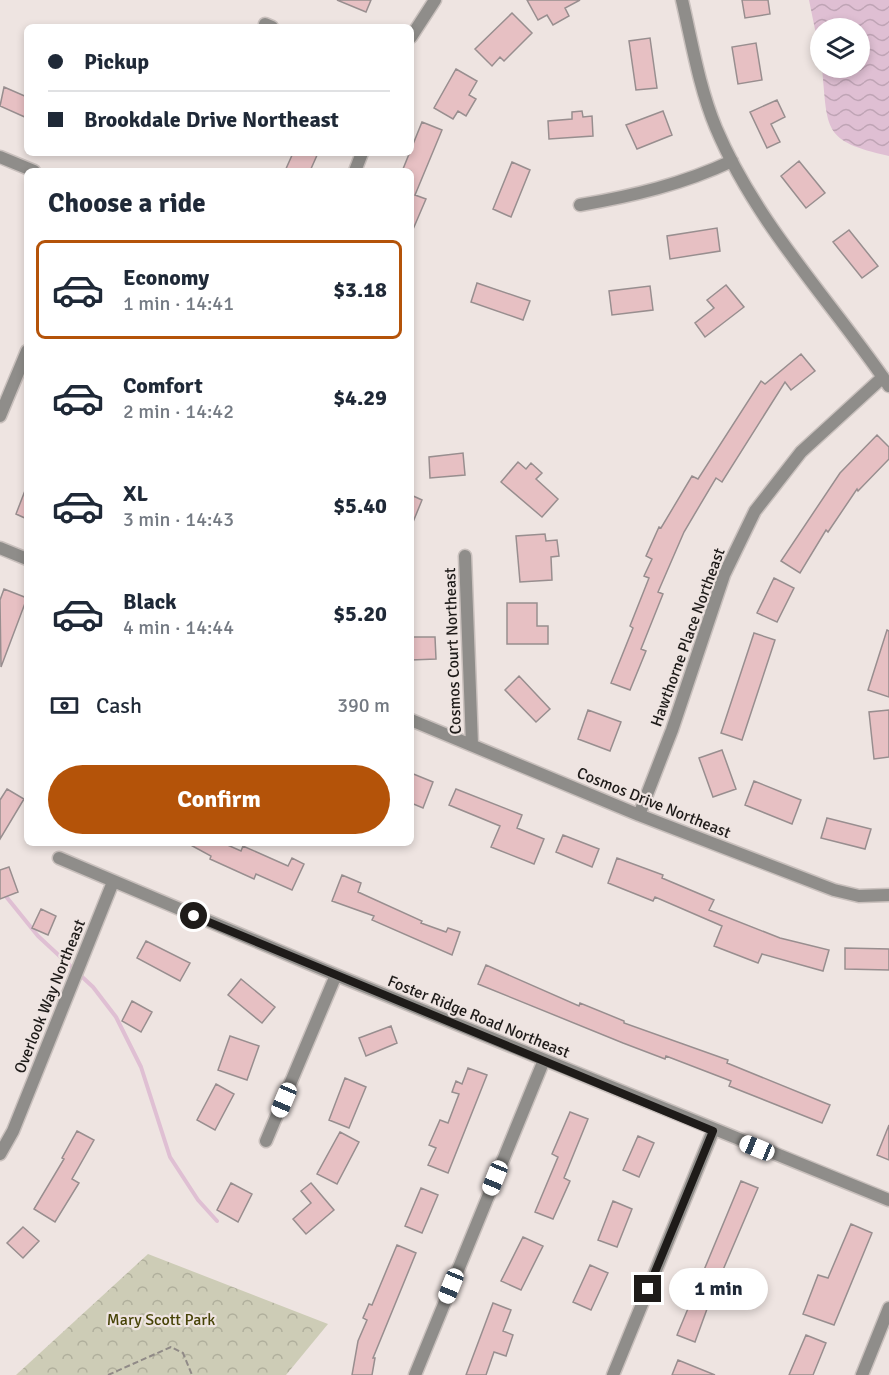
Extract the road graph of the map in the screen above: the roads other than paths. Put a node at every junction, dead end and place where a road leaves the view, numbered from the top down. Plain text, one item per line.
1 (435, 0) edge
2 (682, 0) edge
3 (414, 32) edge
4 (0, 157) edge
5 (732, 161) junction
6 (27, 168) edge
7 (580, 206) dead end
8 (24, 358) edge
9 (886, 382) edge
10 (0, 416) edge
11 (0, 548) edge
12 (465, 556) dead end
13 (24, 558) edge
14 (414, 721) edge
15 (472, 745) junction
16 (639, 815) junction
17 (59, 858) dead end
18 (113, 882) junction
19 (889, 895) edge
20 (336, 975) junction
21 (544, 1060) junction
22 (713, 1131) junction
23 (266, 1141) dead end
24 (0, 1154) edge
25 (889, 1200) edge
26 (889, 1308) edge
27 (415, 1375) edge
28 (613, 1375) edge
29 (861, 1375) edge

1 - 3 street
2 - 5 street
4 - 6 street
5 - 7 street
5 - 9 street
8 - 10 street
9 - 16 street, Hawthorne Place Northeast
11 - 13 street
12 - 15 street, Cosmos Court Northeast
14 - 15 street, Cosmos Drive Northeast
15 - 16 street, Cosmos Drive Northeast
16 - 19 street, Cosmos Drive Northeast
17 - 18 street, Foster Ridge Road Northeast
18 - 20 street, Foster Ridge Road Northeast
18 - 24 street, Overlook Way Northeast
20 - 21 street, Foster Ridge Road Northeast
20 - 23 street
21 - 22 street, Foster Ridge Road Northeast
21 - 27 street
22 - 25 street, Foster Ridge Road Northeast
22 - 28 street
26 - 29 street

